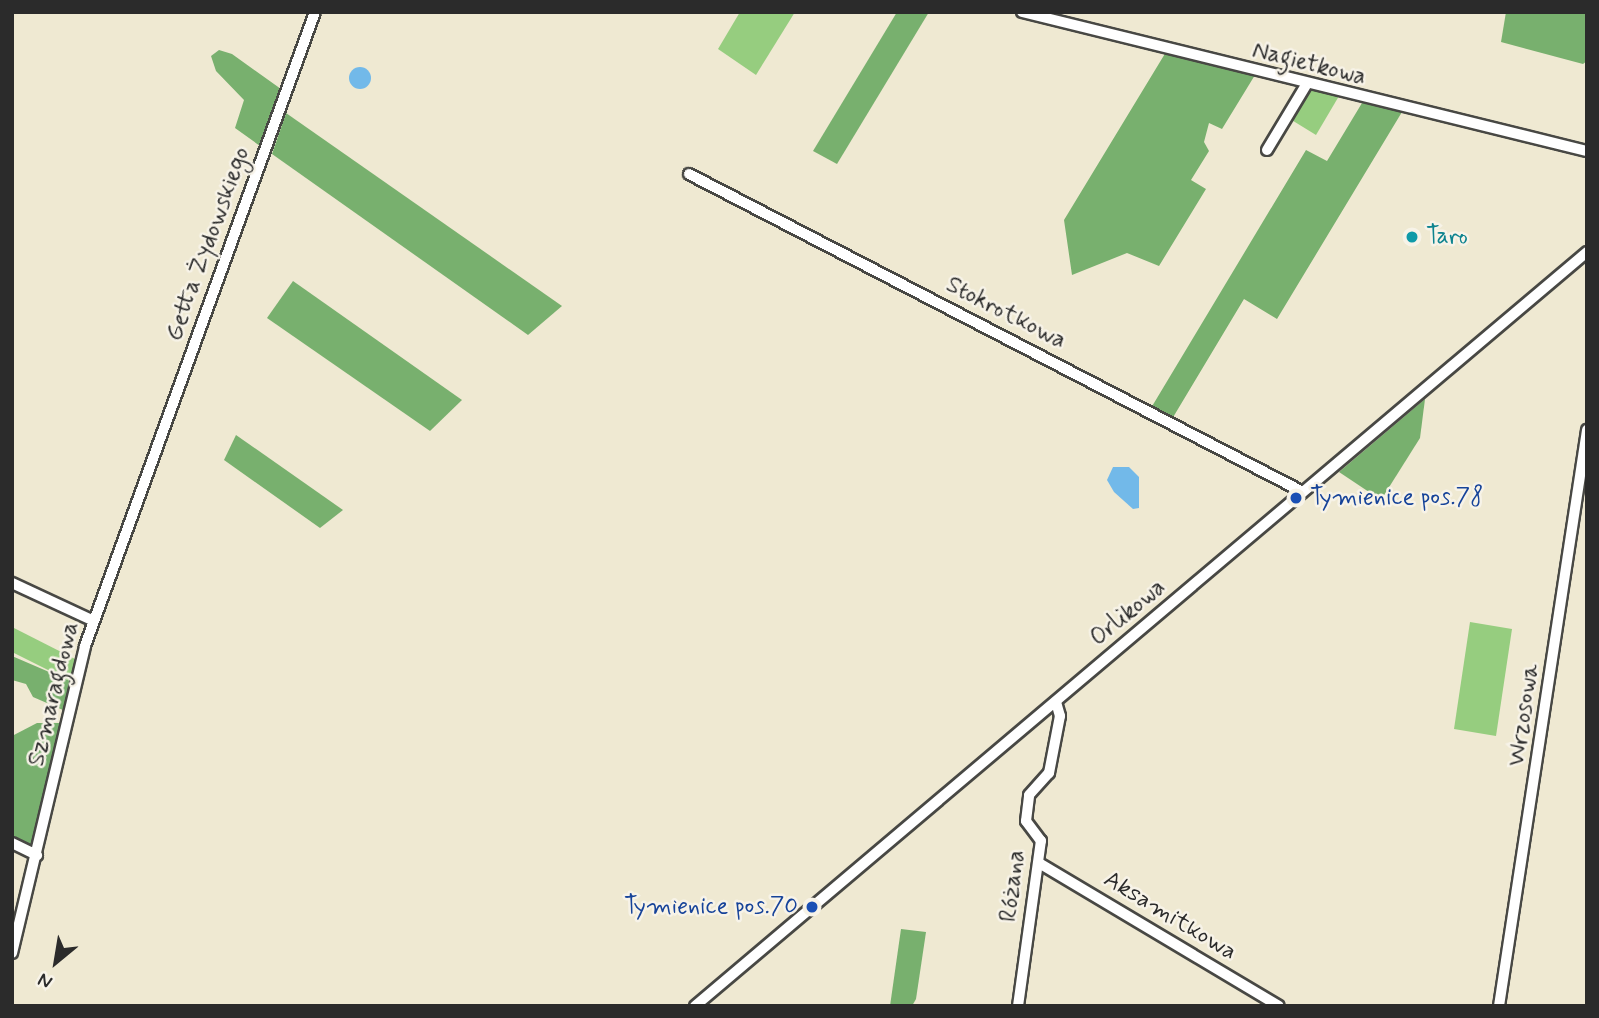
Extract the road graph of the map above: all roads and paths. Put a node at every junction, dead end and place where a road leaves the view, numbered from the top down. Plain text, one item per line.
1 (315, 12) edge
2 (1022, 12) edge
3 (1306, 85) junction
4 (1267, 150) dead end
5 (1587, 151) edge
6 (689, 174) dead end
7 (1587, 252) edge
8 (1587, 430) edge
9 (141, 489) joint
10 (1303, 492) junction
11 (12, 583) edge
12 (94, 621) junction
13 (1056, 702) junction
14 (12, 842) edge
15 (37, 855) junction
16 (1039, 863) junction
17 (12, 953) edge
18 (695, 1006) edge
19 (1018, 1006) edge
20 (1279, 1006) edge
21 (1499, 1006) edge

1 - 9 street, Getta Żydowskiego
2 - 3 street, Nagietkowa
3 - 4 street
3 - 5 street, Nagietkowa
6 - 10 street, Stokrotkowa
7 - 10 street, Orlikowa
8 - 21 street, Wrzosowa
9 - 12 street, Szmaragdowa
10 - 13 street, Orlikowa
11 - 12 street
12 - 15 street, Szmaragdowa
13 - 16 street, Różana
13 - 18 street, Orlikowa
14 - 15 street
15 - 17 street, Szmaragdowa
16 - 19 street, Różana
16 - 20 street, Aksamitkowa

